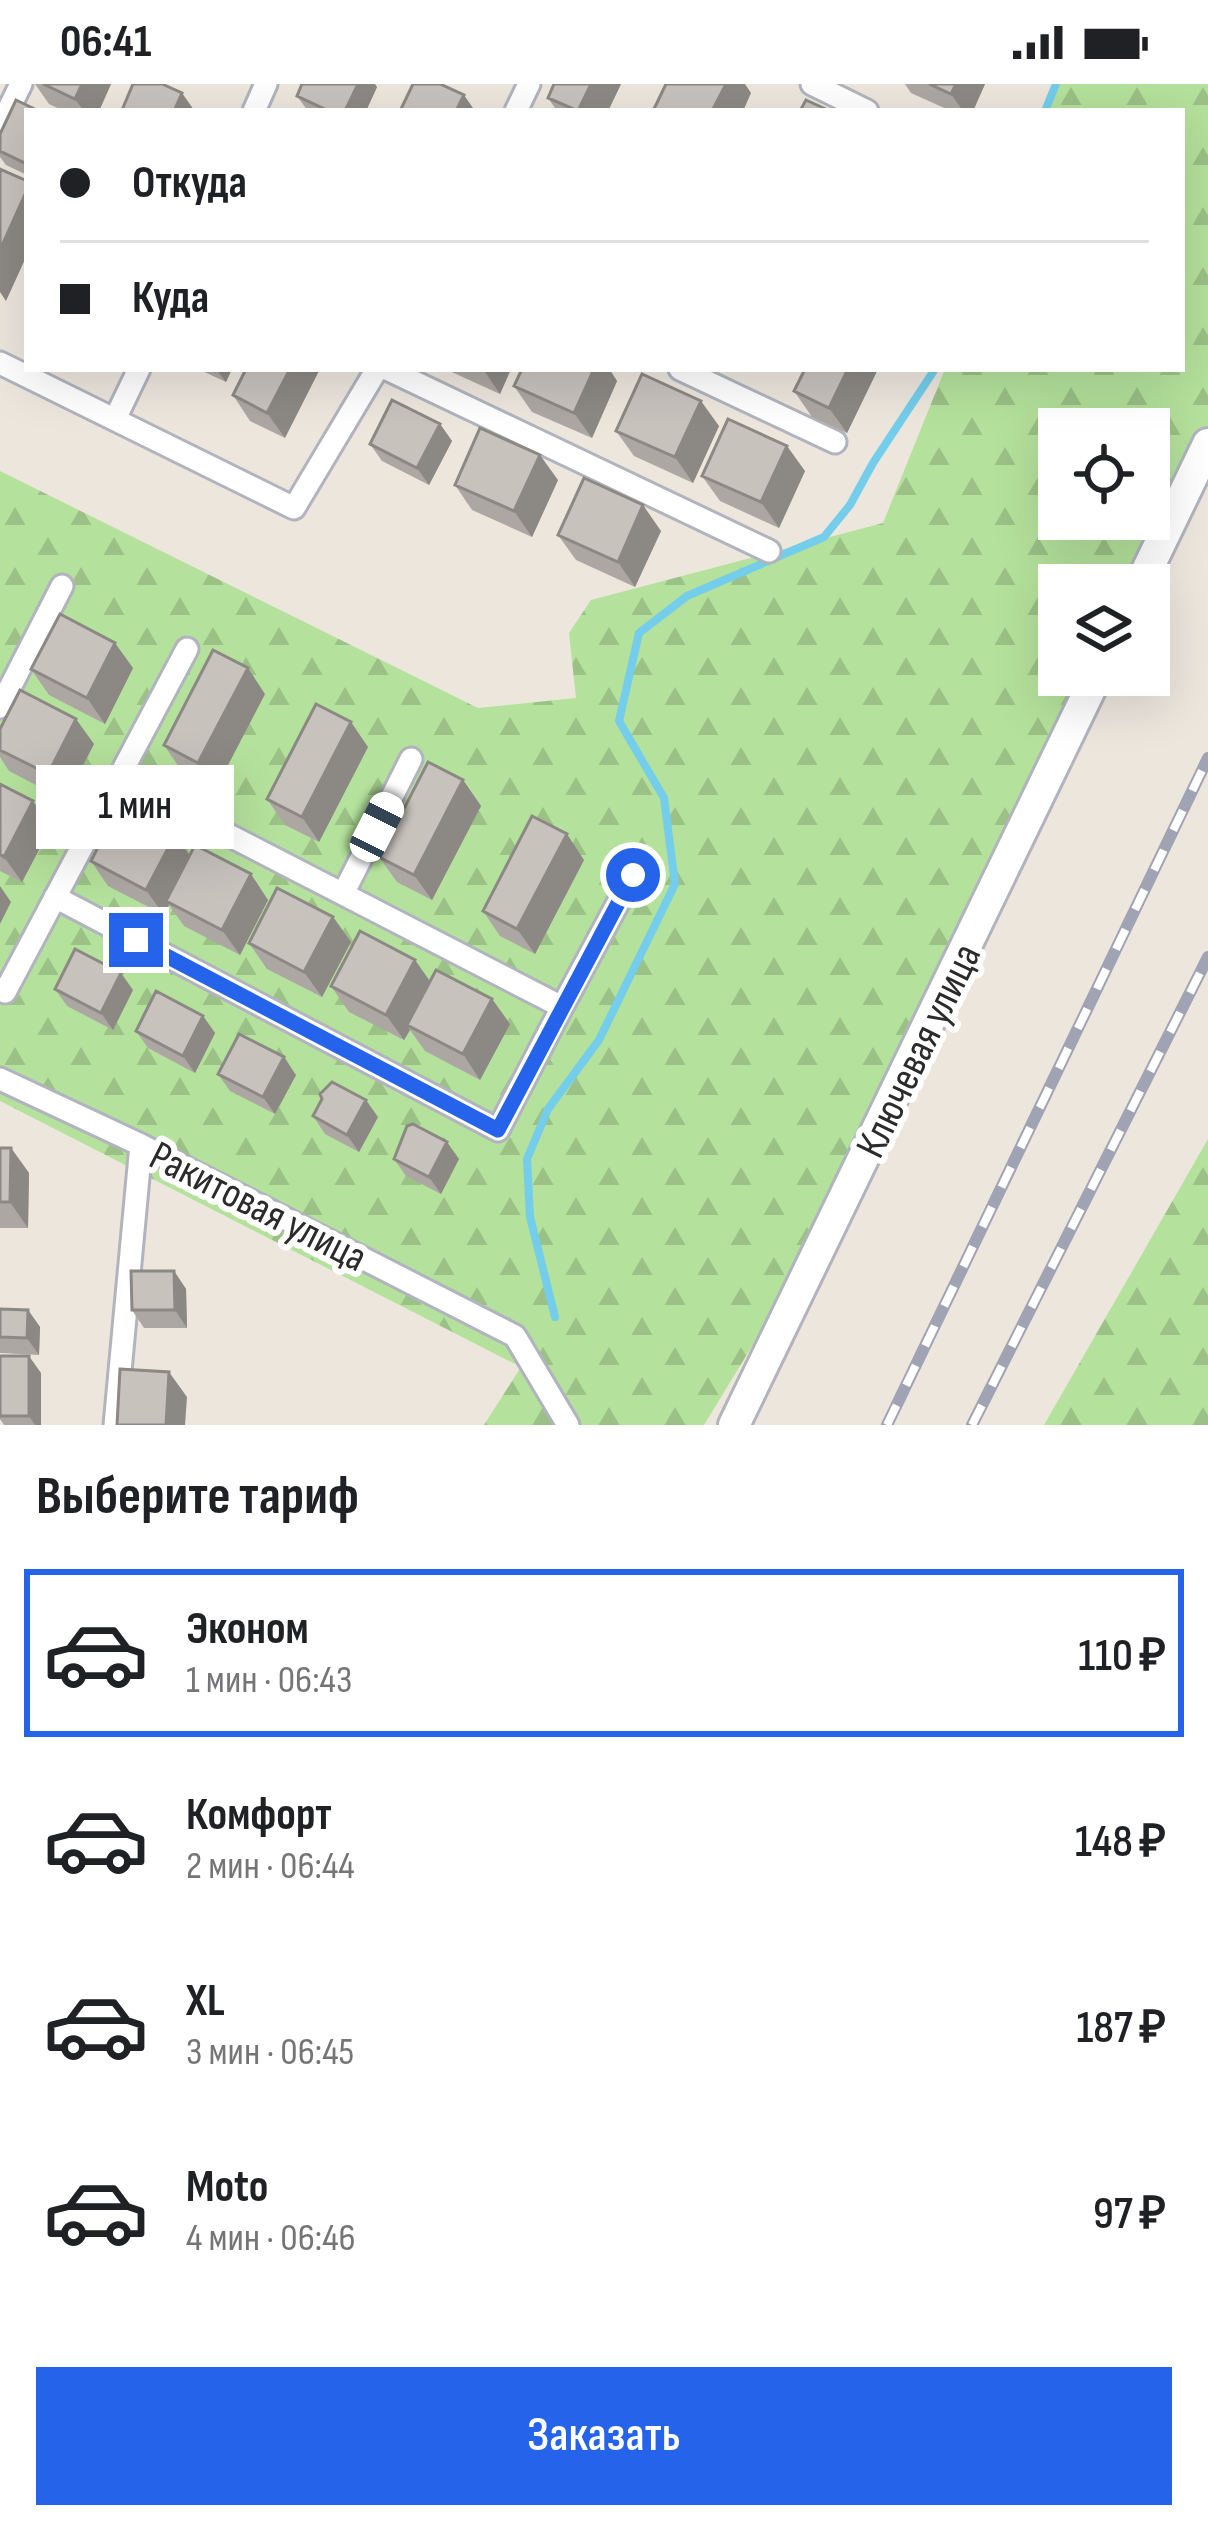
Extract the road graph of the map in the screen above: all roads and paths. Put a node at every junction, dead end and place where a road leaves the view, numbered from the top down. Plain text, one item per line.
1 (21, 84) edge
2 (812, 84) edge
3 (861, 108) edge
4 (0, 127) edge
5 (0, 363) edge
6 (138, 372) edge
7 (375, 372) edge
8 (393, 372) edge
9 (686, 372) edge
10 (115, 419) junction
11 (835, 442) dead end
12 (1208, 444) edge
13 (769, 550) dead end
14 (1150, 564) edge
15 (62, 586) dead end
16 (187, 649) dead end
17 (1087, 696) edge
18 (0, 706) edge
19 (411, 760) dead end
20 (118, 778) junction
21 (633, 875) dead end
22 (343, 894) junction
23 (55, 897) junction
24 (2, 995) edge
25 (562, 1007) junction
26 (0, 1079) edge
27 (140, 1145) junction
28 (115, 1425) edge
29 (568, 1425) edge
30 (734, 1425) edge

1 - 4 street
2 - 3 street
5 - 10 street
6 - 10 street
7 - 10 street
8 - 13 street
9 - 11 street
12 - 14 main road
15 - 18 street
16 - 20 street
17 - 30 main road, Ключевая улица
19 - 22 street
20 - 22 street
20 - 23 street
21 - 25 street
22 - 25 street
23 - 24 street
23 - 25 street
26 - 27 street, Ракитовая улица
27 - 28 street
27 - 29 street, Ракитовая улица

